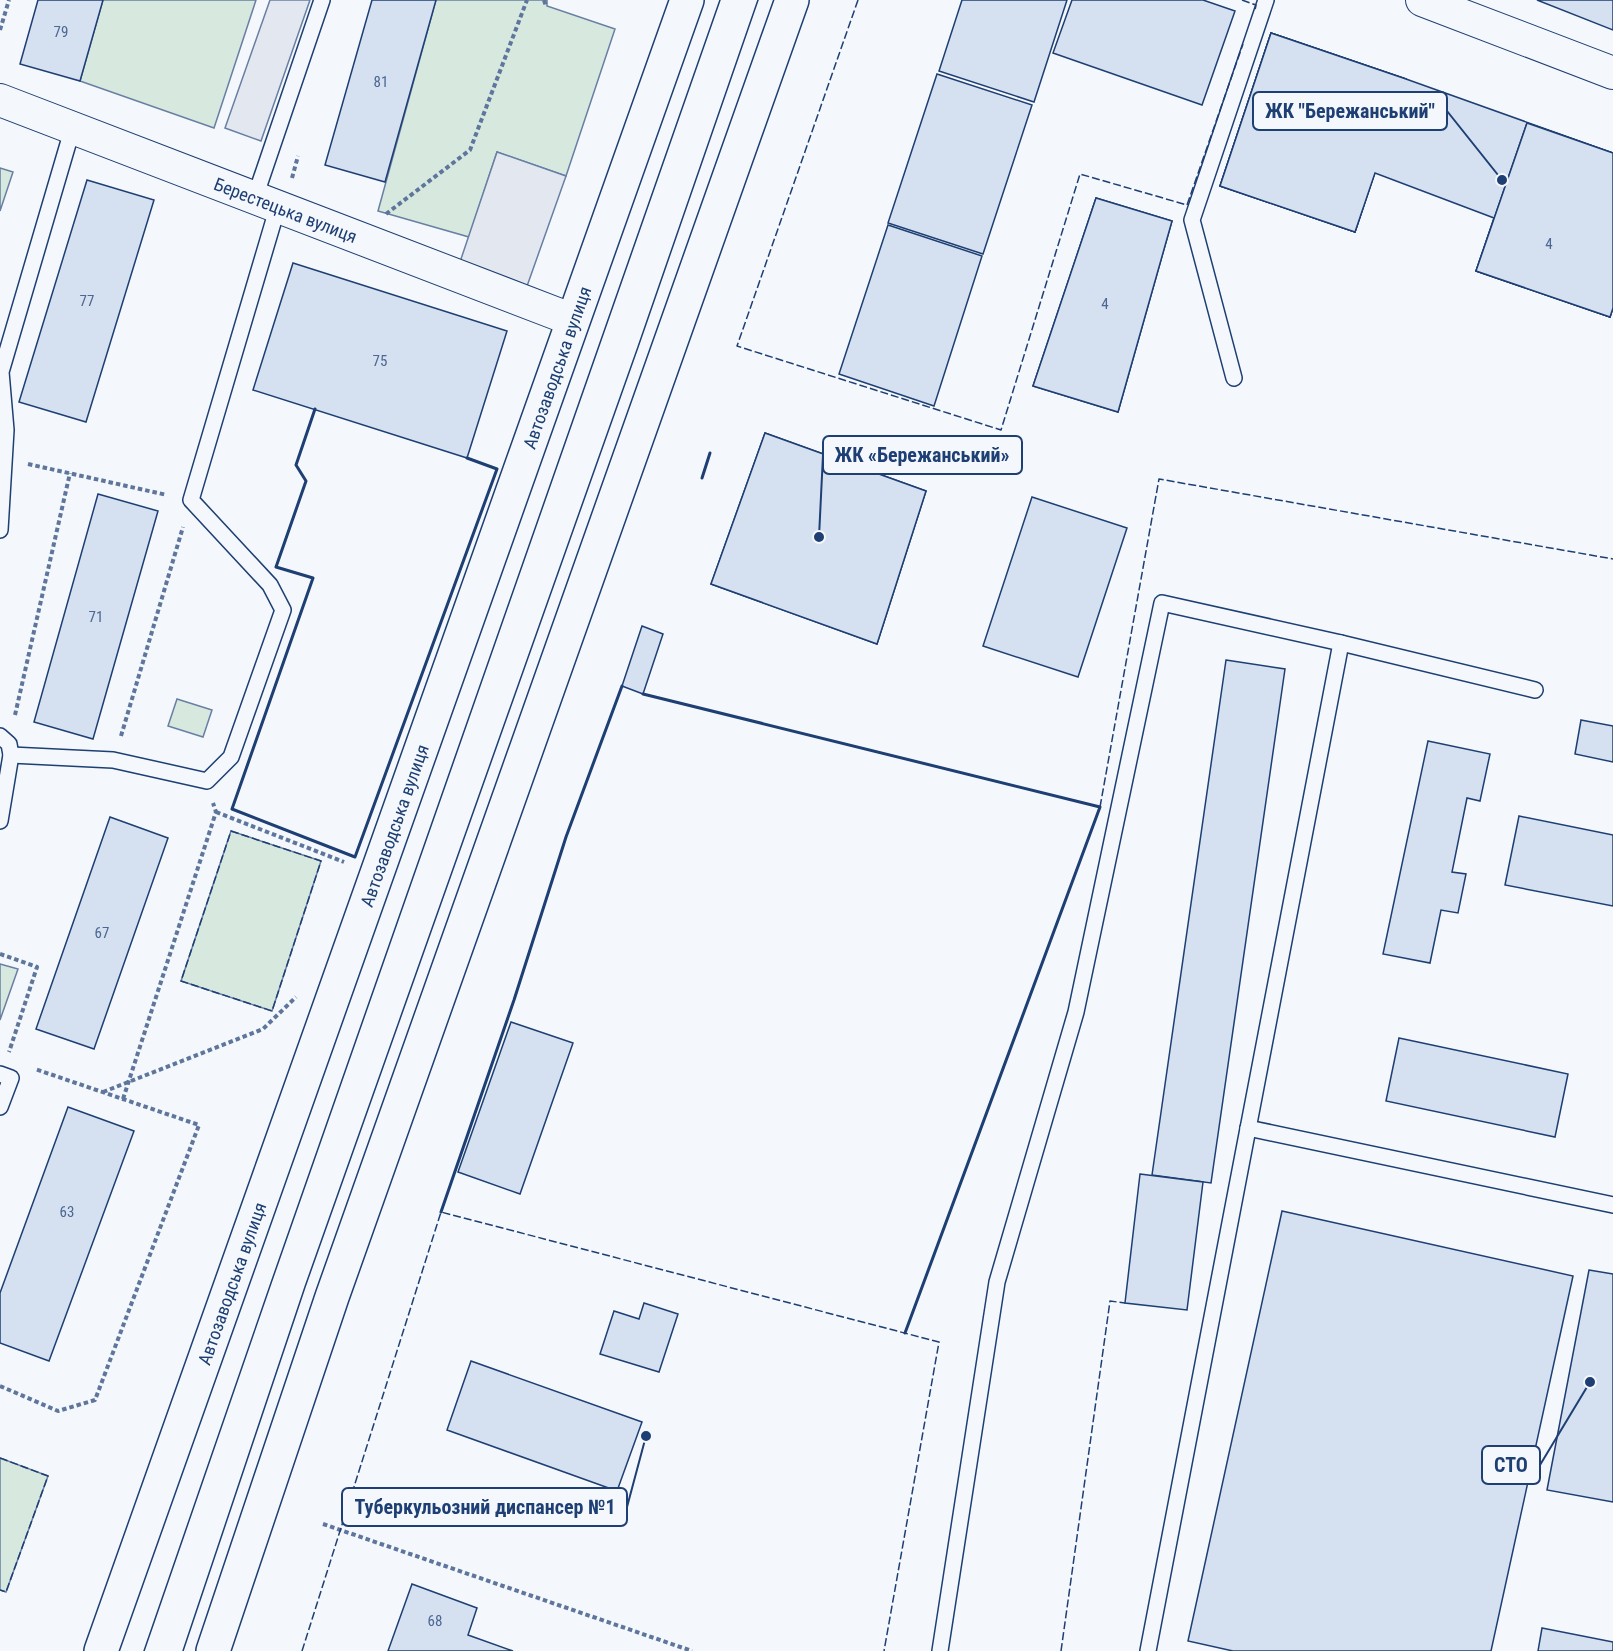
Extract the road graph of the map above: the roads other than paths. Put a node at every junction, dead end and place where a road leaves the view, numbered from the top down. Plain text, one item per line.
1 (322, 0) edge
2 (687, 0) edge
3 (792, 0) edge
4 (1266, 0) edge
5 (1422, 0) edge
6 (1613, 73) edge
7 (0, 99) edge
8 (73, 127) junction
9 (266, 202) junction
10 (573, 320) junction
11 (1234, 378) dead end
12 (0, 530) edge
13 (1341, 643) junction
14 (1535, 690) dead end
15 (7, 745) edge
16 (0, 820) edge
17 (6, 1071) edge
18 (0, 1107) edge
19 (1248, 1128) junction
20 (1613, 1205) edge
21 (101, 1651) edge
22 (213, 1651) edge
23 (940, 1651) edge
24 (1148, 1651) edge

1 - 9 lane
2 - 10 main road, Автозаводська вулиця
3 - 22 main road
4 - 11 lane
5 - 6 street
7 - 8 street, Берестецька вулиця
8 - 9 street, Берестецька вулиця
8 - 12 lane
9 - 10 street, Берестецька вулиця
9 - 15 lane
10 - 21 main road, Автозаводська вулиця
13 - 14 lane
13 - 19 lane
13 - 23 lane
15 - 16 lane
17 - 18 lane
19 - 20 lane
19 - 24 lane

